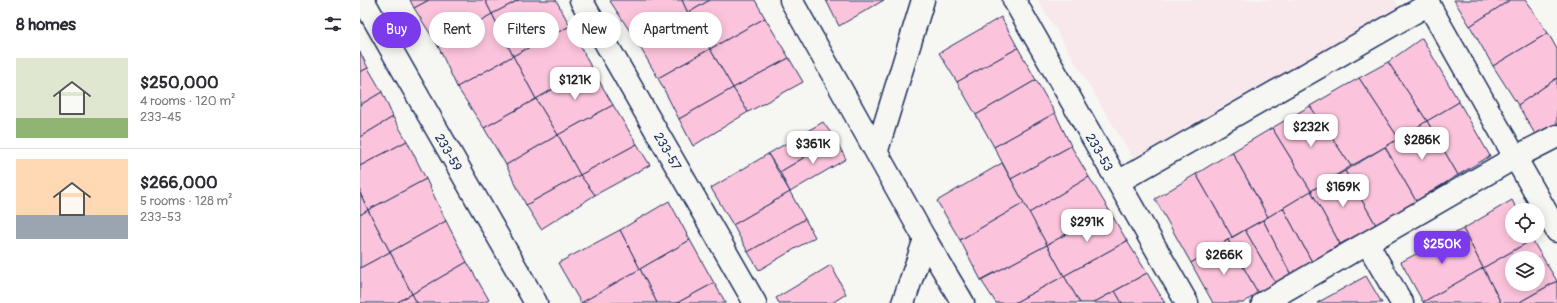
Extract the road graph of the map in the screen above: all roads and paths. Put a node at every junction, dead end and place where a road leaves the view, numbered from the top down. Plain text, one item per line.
1 (363, 0) edge
2 (581, 0) edge
3 (791, 0) edge
4 (923, 0) edge
5 (1014, 0) edge
6 (1428, 2) edge
7 (1557, 136) edge
8 (877, 150) junction
9 (1514, 158) junction
10 (1118, 182) junction
11 (1557, 231) edge
12 (925, 239) junction
13 (1367, 243) junction
14 (536, 303) edge
15 (755, 303) edge
16 (903, 303) edge
17 (963, 303) edge
18 (1187, 303) edge
19 (1263, 303) edge
20 (1402, 303) edge

1 - 14 street, 233-59
2 - 15 street, 233-57
3 - 8 street
4 - 8 street
5 - 10 street, 233-53
6 - 9 street
6 - 10 street
7 - 9 street
8 - 12 street
9 - 11 street
9 - 13 street
10 - 18 street, 233-53
12 - 16 street
12 - 17 street
13 - 19 street
13 - 20 street

